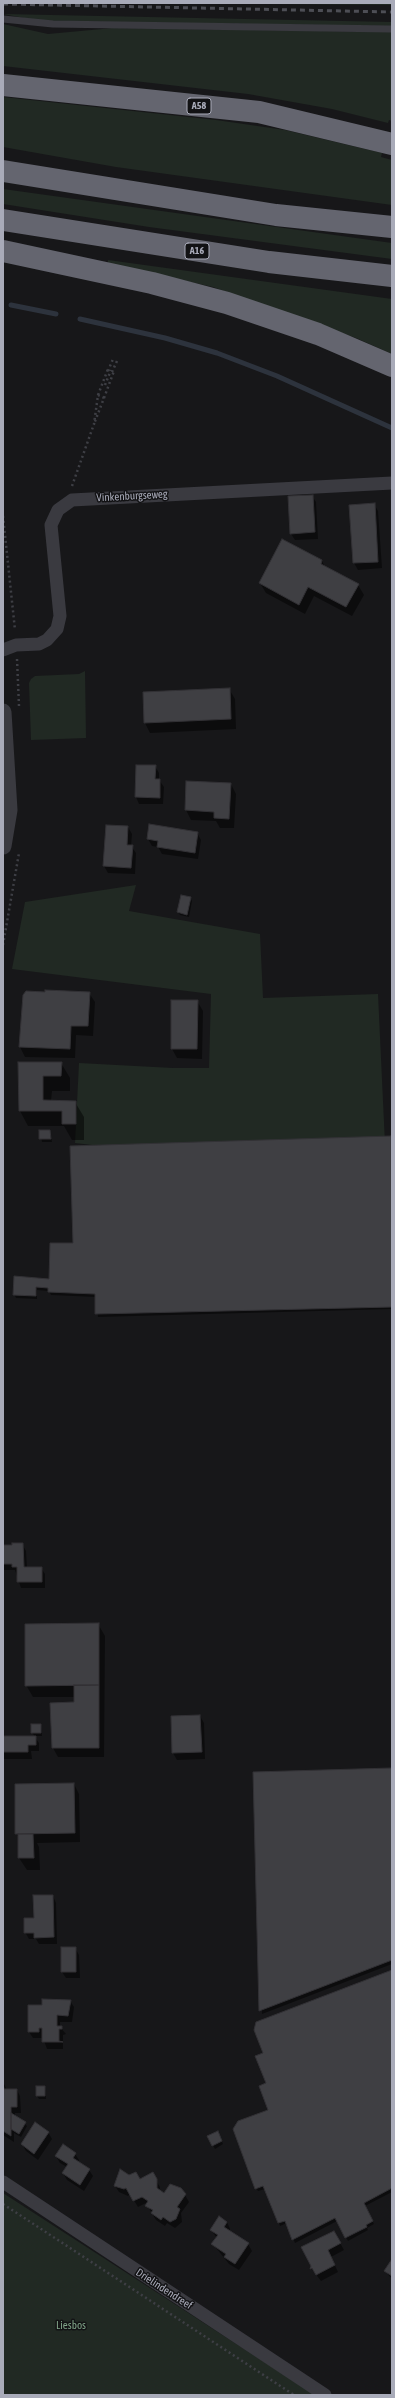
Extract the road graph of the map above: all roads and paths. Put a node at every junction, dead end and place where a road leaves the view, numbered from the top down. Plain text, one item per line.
1 (3, 19) edge
2 (392, 29) edge
3 (3, 85) edge
4 (392, 144) edge
5 (3, 171) edge
6 (3, 220) edge
7 (392, 227) edge
8 (3, 251) edge
9 (392, 276) edge
10 (113, 359) dead end
11 (117, 361) dead end
12 (392, 366) edge
13 (111, 370) junction
14 (105, 385) junction
15 (98, 395) junction
16 (104, 398) junction
17 (94, 424) junction
18 (392, 483) edge
19 (66, 504) junction
20 (3, 650) edge
21 (3, 712) edge
22 (3, 846) edge
23 (3, 2182) edge
24 (3, 2204) edge
25 (294, 2395) edge
26 (325, 2395) edge

1 - 2 lane
3 - 4 highway, A58
5 - 7 highway
6 - 9 highway, A16
8 - 12 highway
10 - 14 path
11 - 14 path
13 - 14 path
13 - 15 path
13 - 16 path
15 - 16 path
15 - 17 path
16 - 17 path
17 - 19 path
18 - 19 street, Vinkenburgseweg
19 - 20 street
21 - 22 street
23 - 26 street, Drielindendreef
24 - 25 path, Drielindendreef

